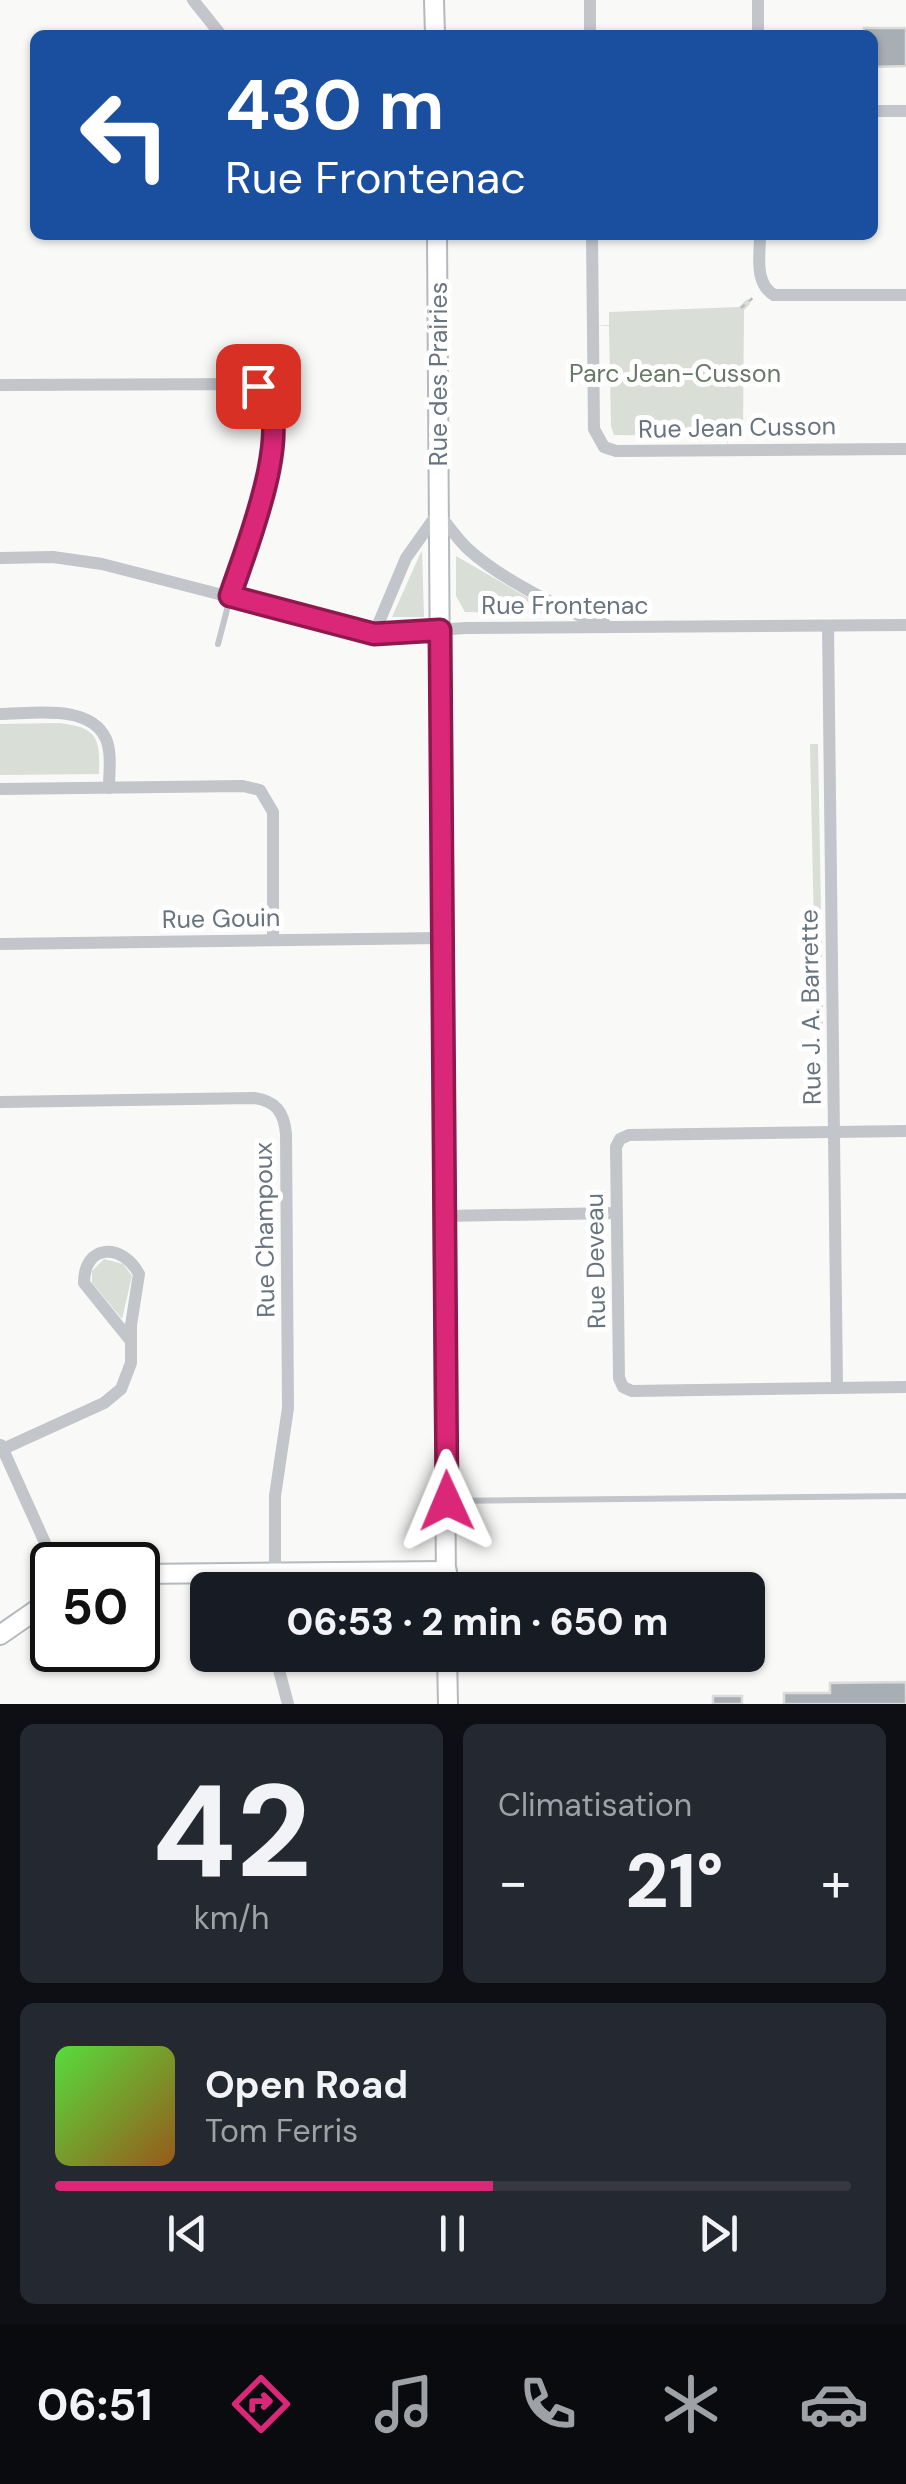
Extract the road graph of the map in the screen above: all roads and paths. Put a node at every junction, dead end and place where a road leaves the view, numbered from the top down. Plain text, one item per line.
1 (193, 0) edge
2 (434, 0) edge
3 (590, 0) edge
4 (758, 0) edge
5 (216, 30) edge
6 (435, 30) edge
7 (590, 30) edge
8 (758, 30) edge
9 (878, 111) edge
10 (906, 111) edge
11 (438, 240) edge
12 (592, 240) edge
13 (760, 240) edge
14 (764, 288) junction
15 (906, 296) edge
16 (741, 308) dead end
17 (0, 386) edge
18 (906, 449) edge
19 (438, 513) junction
20 (0, 558) edge
21 (230, 596) junction
22 (906, 624) edge
23 (828, 626) junction
24 (619, 627) junction
25 (440, 630) junction
26 (374, 634) junction
27 (218, 644) dead end
28 (0, 714) edge
29 (109, 788) junction
30 (0, 789) edge
31 (442, 938) junction
32 (273, 940) junction
33 (0, 944) edge
34 (0, 1102) edge
35 (906, 1130) edge
36 (834, 1131) junction
37 (616, 1213) junction
38 (444, 1216) junction
39 (130, 1340) junction
40 (906, 1387) edge
41 (837, 1388) junction
42 (2, 1446) edge
43 (906, 1496) edge
44 (447, 1501) junction
45 (45, 1542) edge
46 (275, 1572) edge
47 (447, 1572) edge
48 (160, 1575) edge
49 (190, 1577) edge
50 (30, 1614) edge
51 (0, 1635) edge
52 (280, 1672) edge
53 (447, 1672) edge
54 (288, 1704) edge
55 (448, 1704) edge

1 - 5 street
2 - 6 main road
3 - 7 street
4 - 8 street
9 - 10 street
11 - 19 main road, Rue des Prairies
12 - 18 street, Rue Jean Cusson
13 - 14 street
14 - 15 street
14 - 16 path
17 - 21 street
19 - 24 street
19 - 25 main road, Rue des Prairies
19 - 26 street
20 - 21 street, Rue Frontenac
21 - 26 street, Rue Frontenac
21 - 27 lane
22 - 23 street, Rue Frontenac
23 - 24 street, Rue Frontenac
23 - 36 street, Rue J. A. Barrette
24 - 25 street, Rue Frontenac
25 - 26 street, Rue Frontenac
25 - 31 main road, Rue des Prairies
28 - 29 street
29 - 30 street
29 - 32 street
31 - 32 street, Rue Gouin
31 - 38 main road, Rue des Prairies
32 - 33 street, Rue Gouin
34 - 46 street, Rue Champoux
35 - 36 street, Rue Deveau
36 - 37 street, Rue Deveau
36 - 41 street, Rue J. A. Barrette
37 - 38 street
37 - 41 street, Rue Deveau
38 - 44 main road, Rue des Prairies
39 - 39 street
39 - 42 street
40 - 41 street, Rue Deveau
42 - 45 street
43 - 44 lane
44 - 47 main road, Rue des Prairies
48 - 49 main road
50 - 51 main road
52 - 54 street
53 - 55 main road

